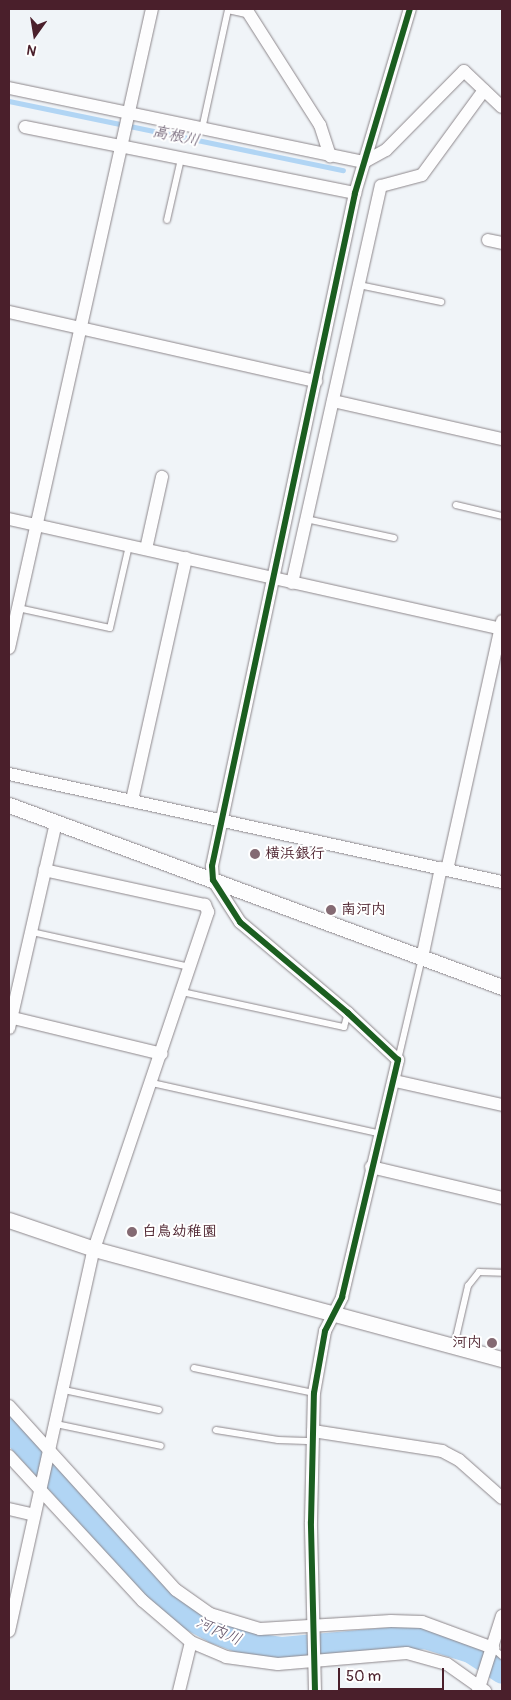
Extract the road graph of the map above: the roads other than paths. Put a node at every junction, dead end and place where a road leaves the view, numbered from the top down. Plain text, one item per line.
1 (152, 9) edge
2 (410, 9) edge
3 (248, 12) edge
4 (9, 88) edge
5 (484, 90) junction
6 (502, 107) edge
7 (128, 114) junction
8 (25, 127) dead end
9 (202, 130) junction
10 (121, 147) junction
11 (330, 156) junction
12 (181, 159) junction
13 (364, 162) junction
14 (355, 193) junction
15 (168, 220) dead end
16 (488, 240) dead end
17 (502, 243) edge
18 (359, 285) junction
19 (440, 302) dead end
20 (9, 312) edge
21 (83, 328) junction
22 (316, 381) junction
23 (333, 401) junction
24 (502, 439) edge
25 (162, 477) dead end
26 (456, 505) dead end
27 (502, 516) edge
28 (9, 519) edge
29 (306, 519) junction
30 (36, 525) junction
31 (394, 538) dead end
32 (129, 546) junction
33 (146, 549) junction
34 (186, 558) junction
35 (274, 579) junction
36 (292, 582) junction
37 (18, 608) junction
38 (502, 626) edge
39 (9, 648) edge
40 (9, 774) edge
41 (132, 800) junction
42 (9, 805) edge
43 (222, 821) junction
44 (56, 822) junction
45 (444, 869) junction
46 (45, 870) junction
47 (213, 880) junction
48 (502, 882) edge
49 (32, 932) junction
50 (422, 958) junction
51 (190, 967) junction
52 (502, 987) edge
53 (182, 992) junction
54 (348, 1013) junction
55 (9, 1021) edge
56 (162, 1054) junction
57 (398, 1060) junction
58 (394, 1081) junction
59 (152, 1083) junction
60 (502, 1105) edge
61 (382, 1134) junction
62 (371, 1167) junction
63 (502, 1198) edge
64 (9, 1220) edge
65 (94, 1249) junction
66 (502, 1274) edge
67 (335, 1314) junction
68 (454, 1346) junction
69 (502, 1359) edge
70 (194, 1368) dead end
71 (64, 1390) junction
72 (314, 1393) junction
73 (9, 1406) edge
74 (159, 1410) dead end
75 (56, 1424) junction
76 (216, 1430) dead end
77 (313, 1436) junction
78 (162, 1446) dead end
79 (50, 1450) junction
80 (9, 1456) edge
81 (40, 1490) junction
82 (502, 1498) edge
83 (9, 1509) edge
84 (34, 1515) junction
85 (15, 1575) edge
86 (502, 1616) edge
87 (314, 1627) junction
88 (9, 1631) edge
89 (191, 1642) junction
90 (498, 1652) edge
91 (315, 1661) junction
92 (481, 1690) edge
93 (178, 1691) edge
94 (315, 1691) edge

1 - 7 street
2 - 13 street
3 - 9 lane
3 - 11 street
4 - 7 street
5 - 6 street
5 - 13 street
5 - 18 street
7 - 9 street
7 - 10 street
8 - 10 street
9 - 11 street
10 - 12 street
10 - 21 street
11 - 13 street
12 - 14 street
12 - 15 lane
13 - 14 street
14 - 22 street
16 - 17 street
18 - 19 lane
18 - 23 street
20 - 21 street
21 - 22 street
21 - 30 street
22 - 35 street
23 - 24 street
23 - 29 street
25 - 33 street
26 - 27 lane
28 - 30 street
29 - 31 lane
29 - 36 street
30 - 32 street
30 - 37 street
32 - 33 street
32 - 37 lane
33 - 34 street
34 - 35 street
34 - 41 street
35 - 36 street
35 - 43 street
36 - 38 street
37 - 39 street
38 - 45 street
40 - 41 street
41 - 43 street
42 - 44 street
43 - 45 street
43 - 47 street
44 - 46 street
44 - 47 street
45 - 48 street
45 - 50 street
46 - 49 street
46 - 51 street
47 - 50 street
47 - 54 street
49 - 51 lane
49 - 55 street
50 - 52 street
50 - 57 lane
51 - 53 street
53 - 54 lane
53 - 56 street
54 - 57 street
55 - 56 street
56 - 59 street
57 - 58 street
58 - 60 street
58 - 61 street
59 - 61 lane
59 - 65 street
61 - 62 street
62 - 63 street
62 - 67 street
64 - 65 street
65 - 67 street
65 - 71 street
66 - 68 lane
67 - 68 street
67 - 72 street
68 - 69 street
70 - 72 lane
71 - 74 lane
71 - 75 street
72 - 77 street
73 - 79 street
75 - 78 lane
75 - 79 street
76 - 77 lane
77 - 82 street
77 - 87 street
79 - 81 street
79 - 87 street
80 - 81 street
81 - 84 street
81 - 89 street
83 - 84 street
84 - 85 street
85 - 88 street
86 - 90 street
87 - 90 street
87 - 91 street
89 - 91 street
89 - 93 street
90 - 92 street
91 - 92 street
91 - 94 street

